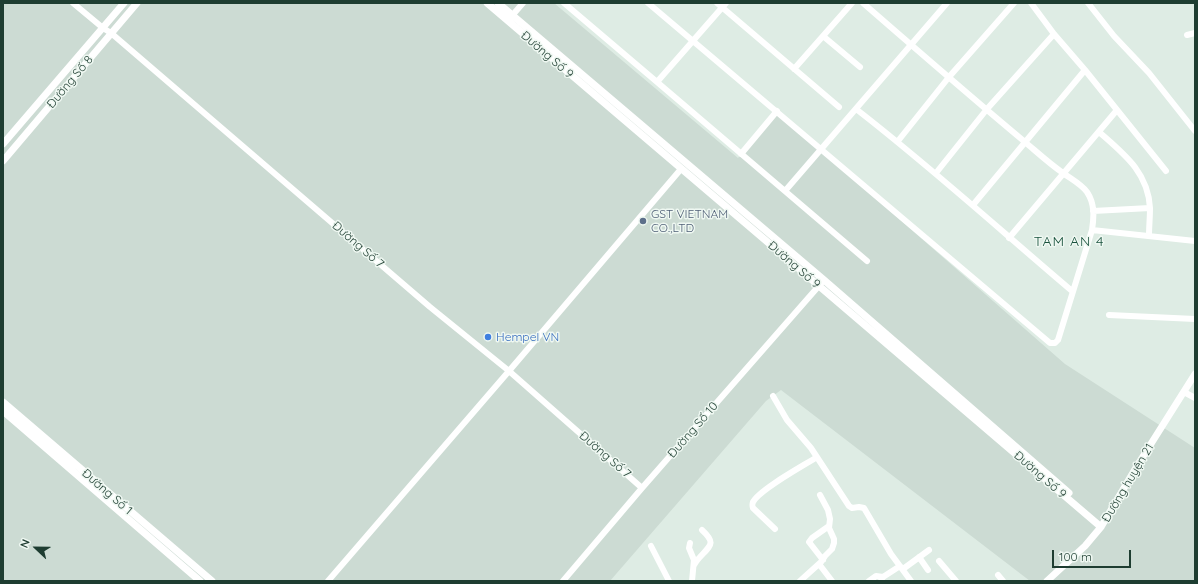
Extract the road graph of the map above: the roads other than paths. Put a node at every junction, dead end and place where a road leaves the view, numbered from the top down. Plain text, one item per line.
1 (73, 3) edge
2 (124, 3) edge
3 (137, 3) edge
4 (487, 3) edge
5 (498, 3) edge
6 (523, 3) edge
7 (564, 3) edge
8 (648, 3) edge
9 (852, 3) edge
10 (863, 3) edge
11 (1014, 3) edge
12 (1031, 3) edge
13 (1088, 3) edge
14 (721, 4) edge
15 (945, 4) edge
16 (510, 18) junction
17 (103, 28) junction
18 (112, 33) junction
19 (1195, 33) edge
20 (1054, 34) junction
21 (1187, 35) dead end
22 (823, 36) junction
23 (693, 40) junction
24 (911, 45) junction
25 (860, 67) dead end
26 (794, 69) junction
27 (1085, 70) junction
28 (949, 77) junction
29 (657, 82) junction
30 (839, 107) dead end
31 (856, 109) junction
32 (987, 109) junction
33 (1117, 110) junction
34 (777, 111) junction
35 (1195, 131) edge
36 (1099, 132) junction
37 (898, 141) junction
38 (1025, 142) junction
39 (3, 144) edge
40 (821, 150) junction
41 (741, 154) junction
42 (3, 161) edge
43 (680, 169) junction
44 (1166, 171) dead end
45 (936, 173) junction
46 (1063, 173) junction
47 (785, 191) junction
48 (973, 205) junction
49 (1150, 208) junction
50 (1093, 211) junction
51 (1092, 230) junction
52 (1149, 236) junction
53 (1009, 238) junction
54 (1195, 241) edge
55 (867, 261) dead end
56 (822, 283) junction
57 (1072, 291) junction
58 (1109, 315) dead end
59 (1195, 319) edge
60 (509, 371) junction
61 (1195, 374) edge
62 (1184, 392) junction
63 (773, 396) dead end
64 (1195, 398) edge
65 (3, 402) edge
66 (3, 412) edge
67 (817, 457) junction
68 (642, 488) junction
69 (820, 495) dead end
70 (828, 526) junction
71 (1102, 526) junction
72 (702, 530) dead end
73 (775, 530) dead end
74 (690, 543) dead end
75 (651, 546) dead end
76 (929, 550) dead end
77 (919, 557) junction
78 (939, 561) dead end
79 (821, 562) junction
80 (694, 565) junction
81 (901, 567) junction
82 (928, 570) dead end
83 (998, 574) dead end
84 (882, 579) edge
85 (200, 581) edge
86 (212, 581) edge
87 (328, 581) edge
88 (563, 581) edge
89 (669, 581) edge
90 (692, 581) edge
91 (800, 581) edge
92 (832, 581) edge
93 (869, 581) edge
94 (911, 581) edge
95 (956, 581) edge
96 (1002, 581) edge
97 (1047, 581) edge

1 - 17 street, Đường Số 7
2 - 17 street, Đường Số 8
3 - 18 street, Đường Số 8
4 - 16 street, Đường Số 9
5 - 16 street, Đường Số 9
6 - 16 street
7 - 29 street
8 - 23 street
9 - 22 street
10 - 24 street
11 - 28 street
12 - 20 street
13 - 35 street
14 - 23 street
14 - 26 street
15 - 24 street
16 - 43 street, Đường Số 9
16 - 56 street, Đường Số 9
17 - 18 street, Đường Số 7
17 - 39 street, Đường Số 8
18 - 42 street, Đường Số 8
18 - 60 street, Đường Số 7
19 - 21 street
20 - 27 street
20 - 32 street
22 - 25 street
22 - 26 street
23 - 29 street
23 - 34 street
24 - 28 street
24 - 31 street
26 - 30 street
27 - 33 street
27 - 38 street
28 - 32 street
28 - 37 street
29 - 41 street
31 - 37 street
31 - 40 street
32 - 38 street
32 - 45 street
33 - 36 street
33 - 44 street
34 - 40 street
34 - 41 street
36 - 46 street
36 - 49 street
37 - 45 street
38 - 46 street
38 - 48 street
40 - 47 street
40 - 57 street
41 - 47 street
43 - 56 street, Đường Số 9
43 - 60 street
45 - 48 street
46 - 50 street
46 - 53 street
47 - 55 street
48 - 53 street
49 - 50 street
49 - 52 street
50 - 51 street
51 - 52 street
51 - 57 street
52 - 54 street
53 - 57 street
56 - 68 street, Đường Số 10
56 - 71 street, Đường Số 9
58 - 59 street
60 - 68 street, Đường Số 7
60 - 87 street
61 - 62 street, Đường huyện 21
62 - 64 street
62 - 71 street, Đường huyện 21
63 - 67 street
65 - 86 street, Đường Số 1
66 - 85 street, Đường Số 1
67 - 73 street
67 - 81 street
68 - 88 street, Đường Số 10
69 - 70 street
70 - 79 street
70 - 79 street
71 - 97 street, Đường huyện 21
72 - 80 street
74 - 80 street
75 - 89 street
76 - 77 street
77 - 81 street
77 - 82 street
78 - 95 street
79 - 91 street
79 - 92 street
80 - 90 street
81 - 84 street
81 - 94 street
83 - 96 street
84 - 93 street

